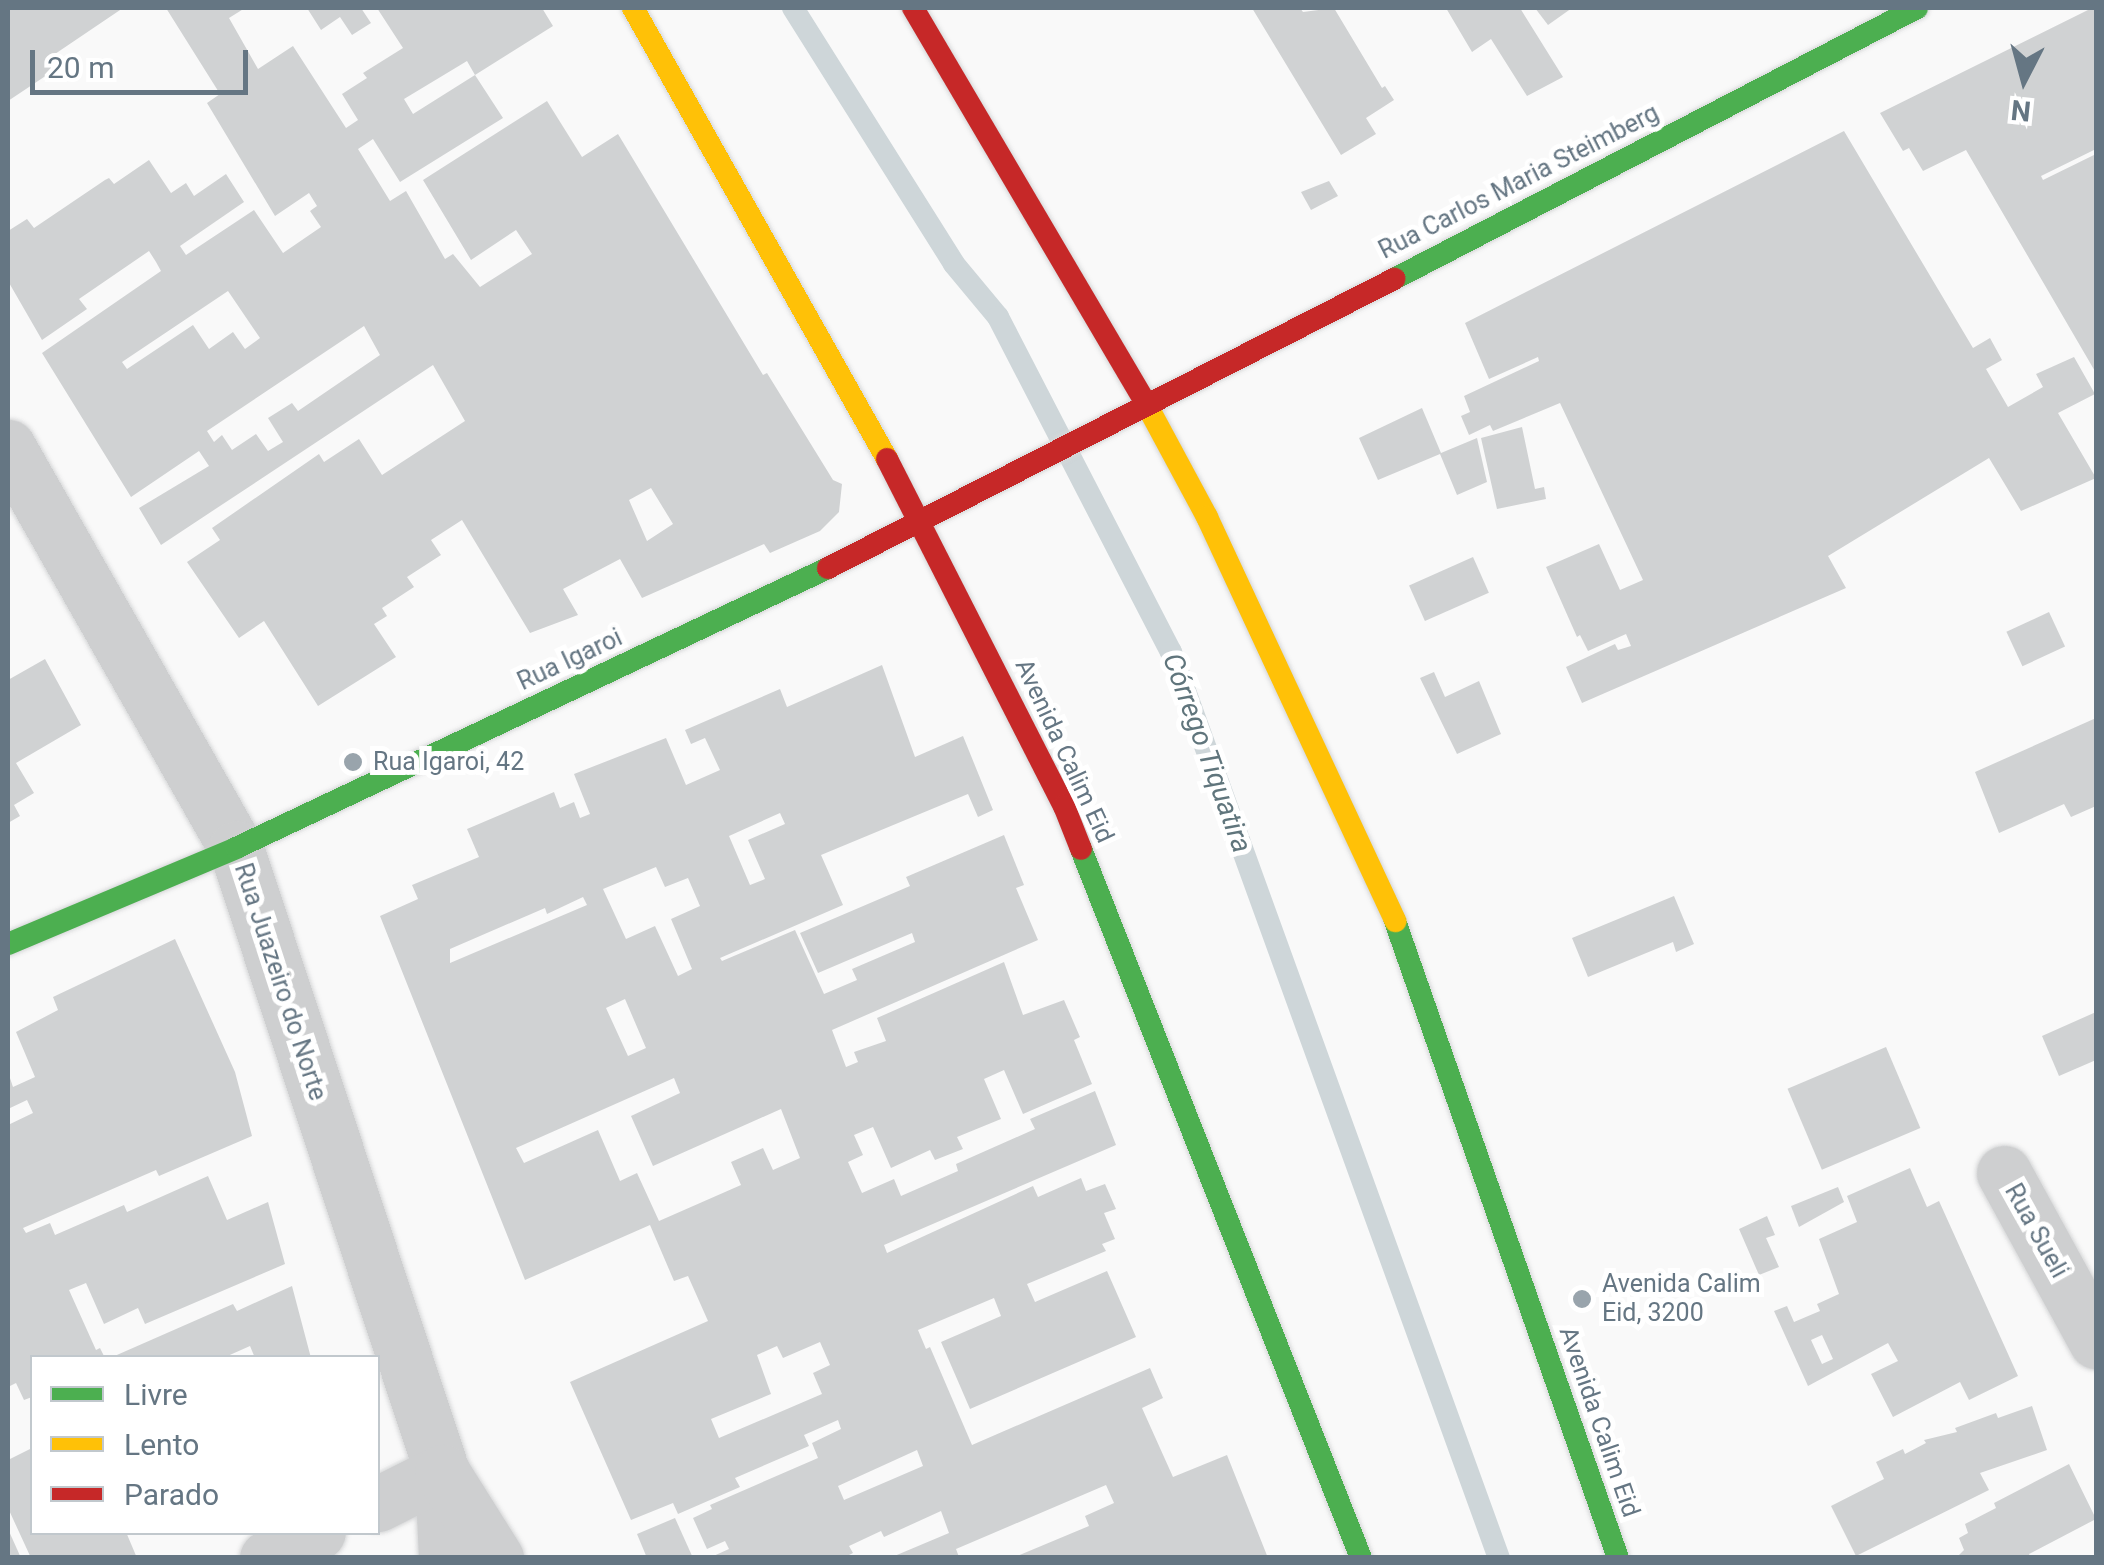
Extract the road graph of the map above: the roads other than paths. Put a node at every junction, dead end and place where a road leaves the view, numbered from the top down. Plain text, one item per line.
1 (633, 8) edge
2 (912, 8) edge
3 (1917, 8) edge
4 (1146, 405) junction
5 (8, 447) edge
6 (923, 522) junction
7 (236, 848) junction
8 (8, 944) edge
9 (2004, 1173) dead end
10 (2096, 1341) edge
11 (442, 1472) junction
12 (380, 1503) edge
13 (312, 1535) edge
14 (267, 1558) edge
15 (446, 1558) edge
16 (496, 1558) edge
17 (1361, 1558) edge
18 (1618, 1558) edge

1 - 6 main road, Avenida Calim Eid
2 - 4 main road, Avenida Calim Eid
3 - 4 main road, Rua Carlos Maria Steimberg
4 - 6 main road, Rua Igaroi
4 - 18 main road, Avenida Calim Eid
5 - 7 street, Rua Juazeiro do Norte
6 - 7 main road, Rua Igaroi
6 - 17 main road, Avenida Calim Eid
7 - 8 main road, Rua Igaroi
7 - 11 street, Rua Juazeiro do Norte
9 - 10 street, Rua Sueli
11 - 12 street
11 - 15 street, Rua Juazeiro do Norte
11 - 16 street
13 - 14 street

